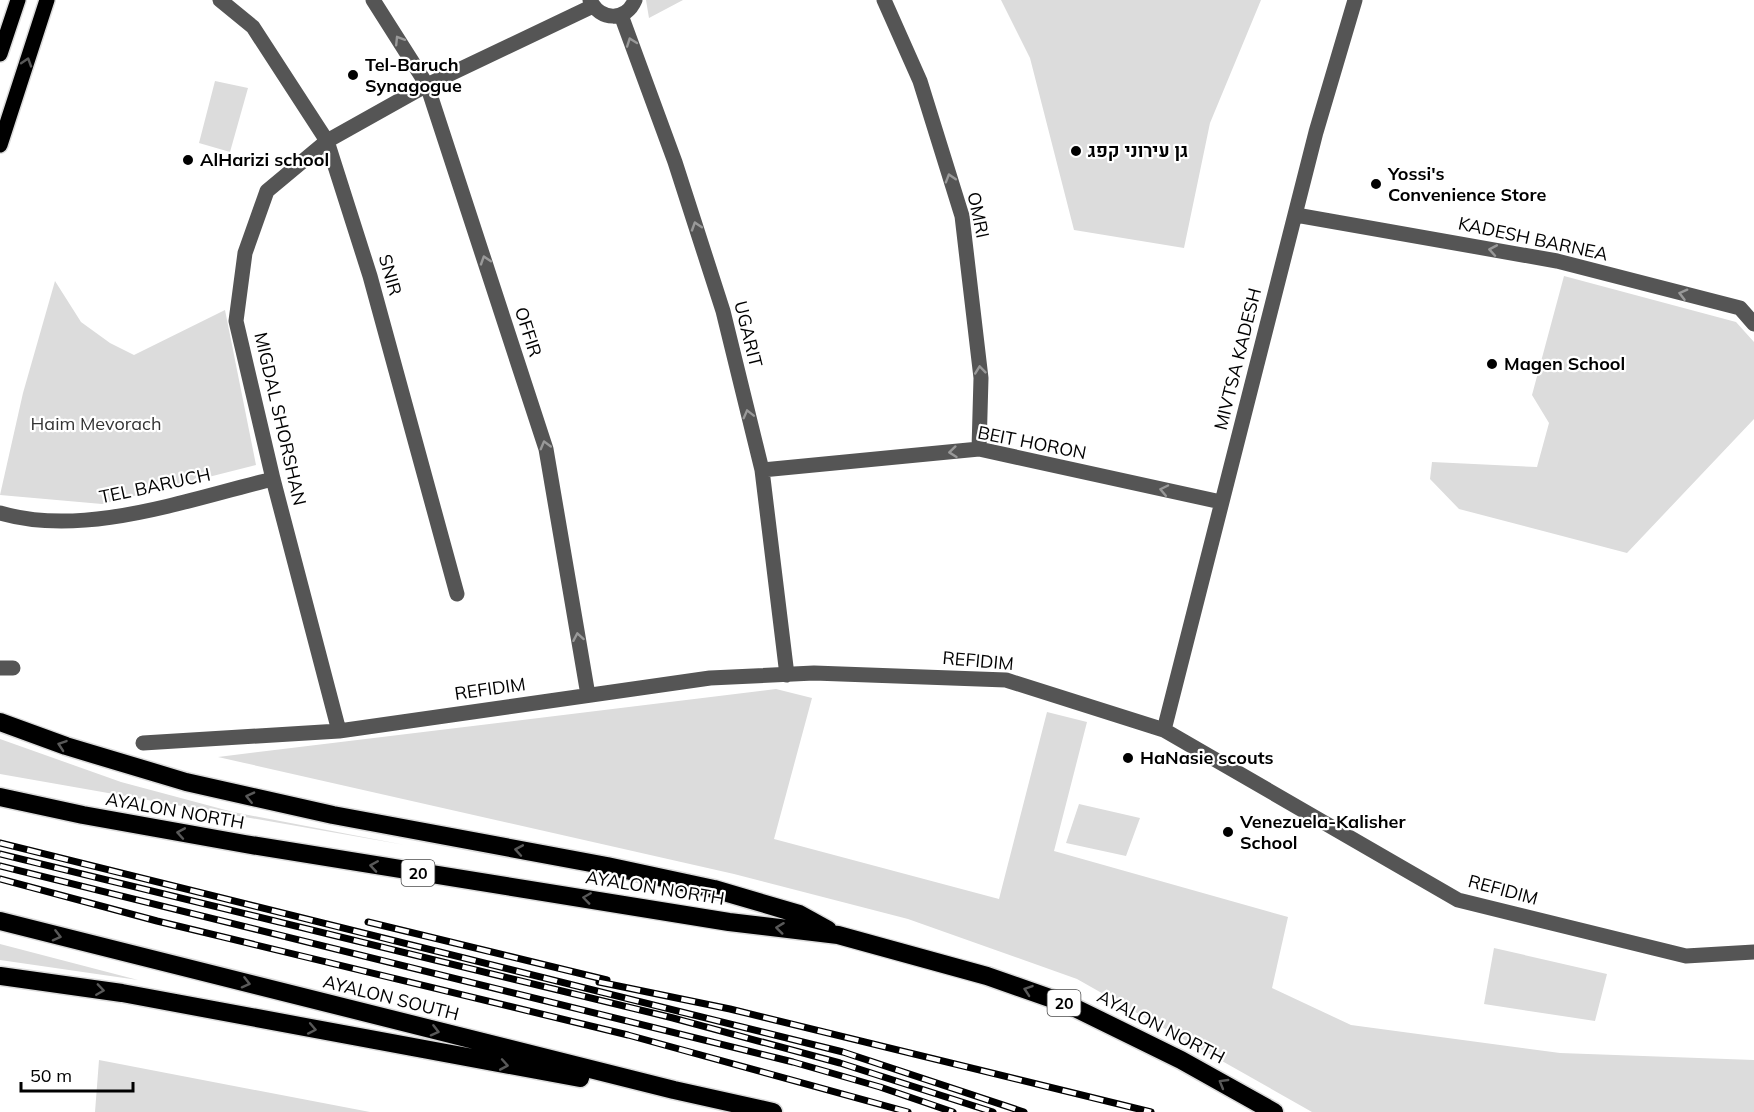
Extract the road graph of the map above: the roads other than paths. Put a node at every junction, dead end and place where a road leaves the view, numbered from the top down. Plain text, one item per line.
1 (18, 0) edge
2 (47, 0) edge
3 (220, 0) edge
4 (373, 0) edge
5 (635, 0) edge
6 (884, 0) edge
7 (1354, 0) edge
8 (592, 3) edge
9 (621, 15) junction
10 (0, 54) edge
11 (427, 85) junction
12 (4, 118) edge
13 (327, 141) junction
14 (0, 145) edge
15 (1296, 215) junction
16 (1754, 324) edge
17 (979, 449) junction
18 (762, 470) junction
19 (273, 479) junction
20 (1221, 502) junction
21 (0, 513) edge
22 (457, 594) dead end
23 (787, 675) junction
24 (588, 695) junction
25 (0, 722) edge
26 (1164, 730) junction
27 (339, 731) junction
28 (143, 743) dead end
29 (0, 796) edge
30 (0, 921) edge
31 (838, 935) junction
32 (1754, 952) edge
33 (0, 976) edge
34 (771, 1112) edge
35 (1274, 1112) edge

1 - 10 main road
12 -> 2 main road
3 - 13 street, SNIR
11 -> 4 street, OFFIR
5 - 9 street
17 -> 6 street, OMRI
7 - 15 street, MIVTSA KADESH
8 - 9 street
8 - 11 street, MIGDAL SHORSHAN
18 -> 9 street, UGARIT
11 - 13 street, MIGDAL SHORSHAN
24 -> 11 street, OFFIR
12 - 14 main road
13 - 19 street, MIGDAL SHORSHAN
13 - 22 street, SNIR
16 -> 15 street, KADESH BARNEA
15 - 20 street, MIVTSA KADESH
17 -> 18 street, BEIT HORON
20 -> 17 street, BEIT HORON
18 - 23 street, UGARIT
19 - 21 street, TEL BARUCH
19 - 27 street, MIGDAL SHORSHAN
20 - 26 street, MIVTSA KADESH
23 - 24 street, REFIDIM
23 - 26 street, REFIDIM
24 - 27 street, REFIDIM
31 -> 25 highway
26 - 32 street, REFIDIM
27 - 28 street, REFIDIM
31 -> 29 highway, AYALON NORTH / 20
30 -> 34 highway, AYALON SOUTH
35 -> 31 highway, AYALON NORTH / 20
33 -> 34 highway

